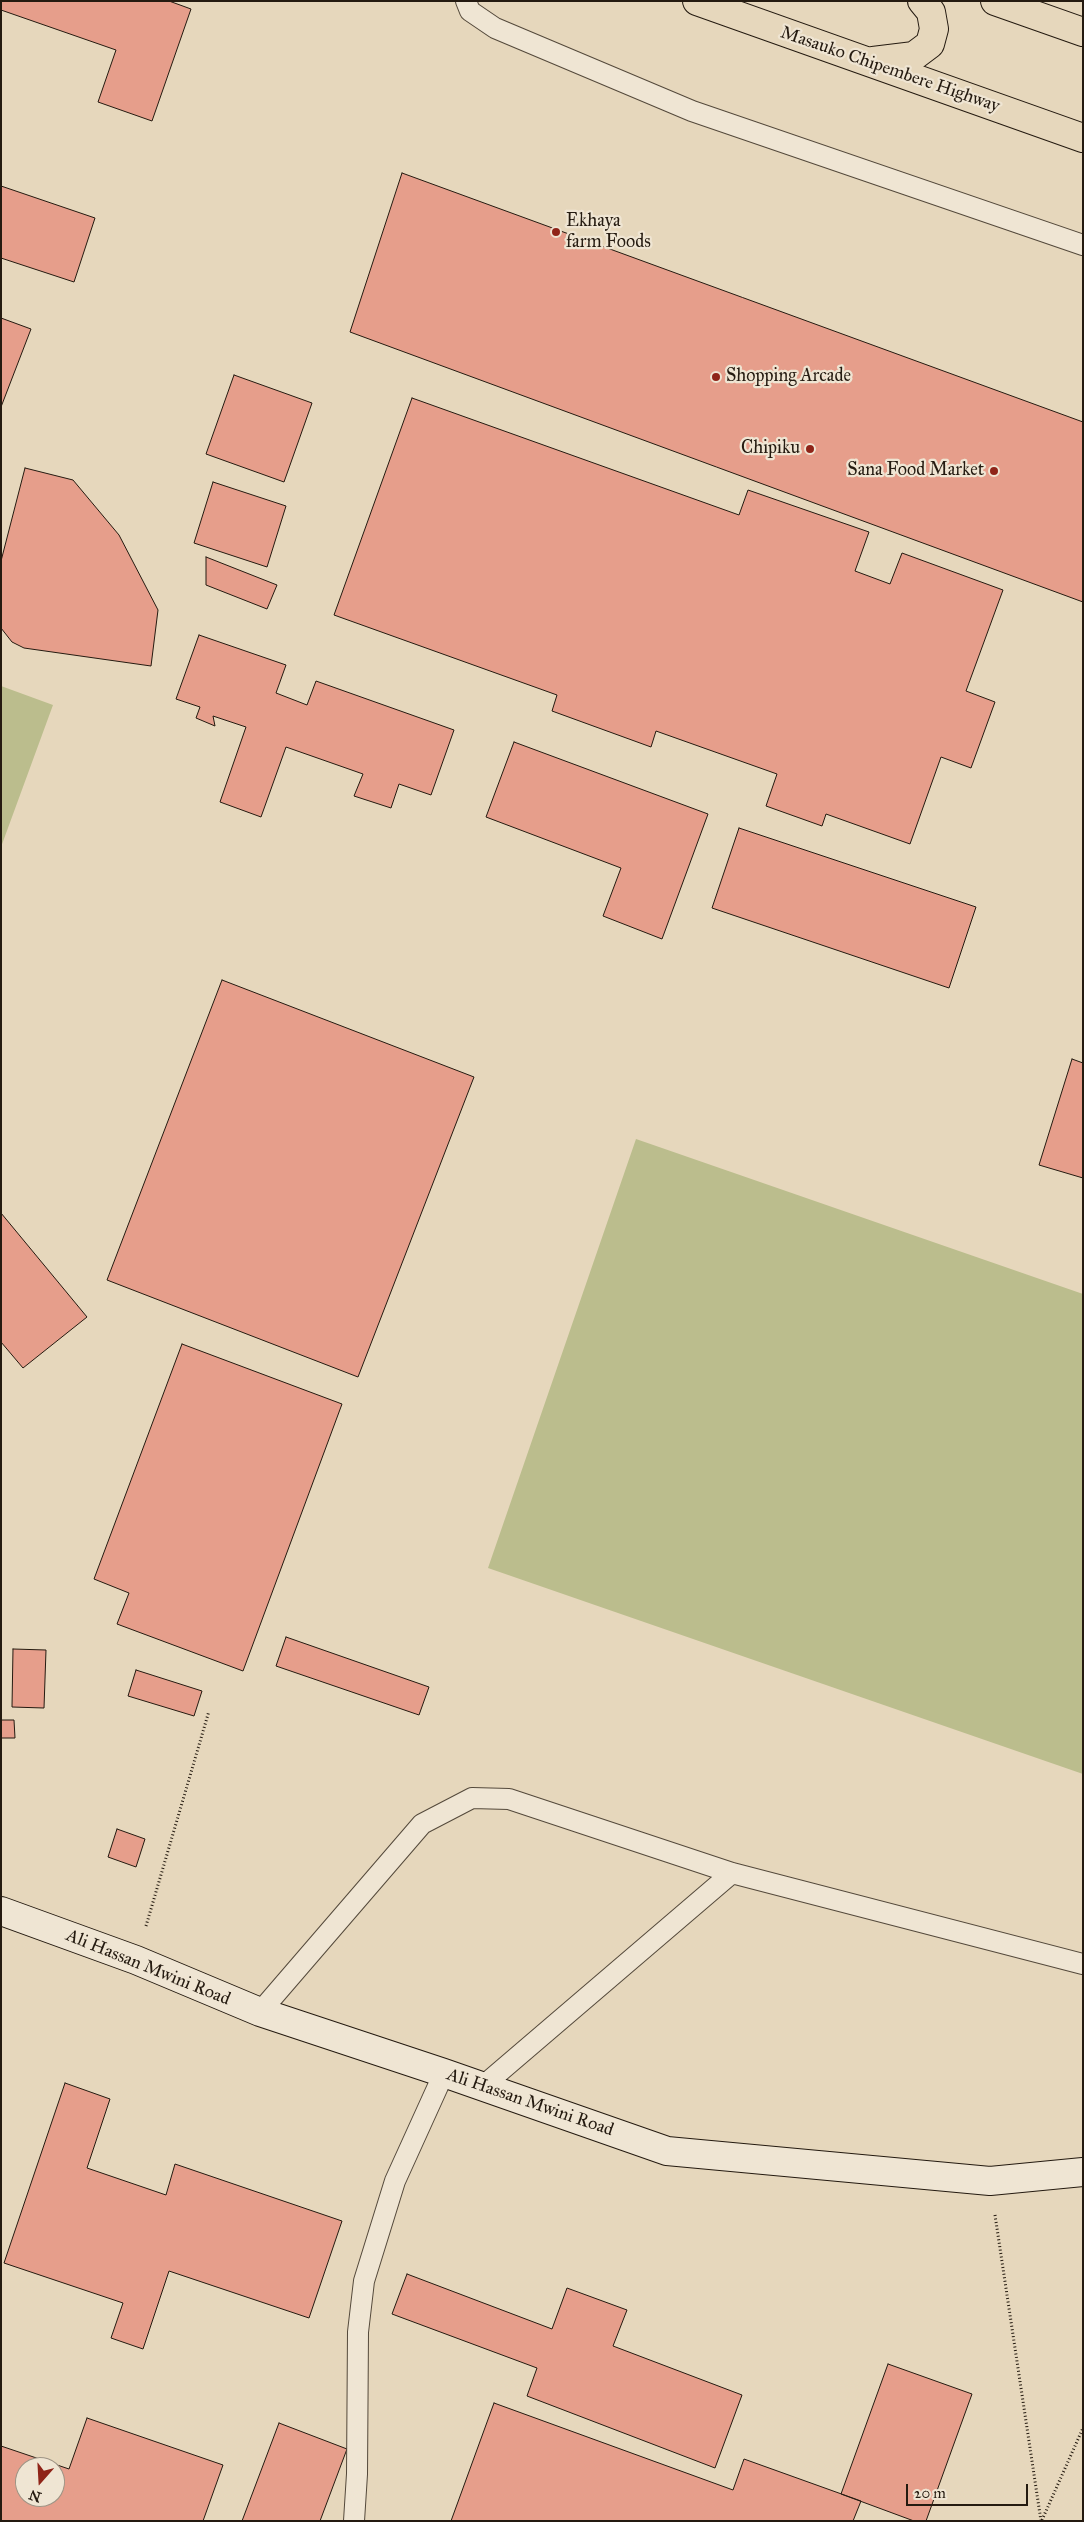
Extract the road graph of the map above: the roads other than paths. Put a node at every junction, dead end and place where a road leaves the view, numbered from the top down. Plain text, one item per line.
1 (466, 1) edge
2 (697, 1) edge
3 (922, 1) edge
4 (995, 1) edge
5 (1083, 32) edge
6 (868, 62) junction
7 (1083, 138) edge
8 (1083, 245) edge
9 (732, 1873) junction
10 (1, 1911) edge
11 (1083, 1964) edge
12 (260, 2012) junction
13 (444, 2073) junction
14 (483, 2086) junction
15 (1083, 2172) edge
16 (354, 2521) edge

1 - 8 lane
2 - 6 highway, Masauko Chipembere Highway
3 - 6 highway
4 - 5 highway
6 - 7 highway, Masauko Chipembere Highway
9 - 11 lane
9 - 12 lane
9 - 14 lane
10 - 12 main road, Ali Hassan Mwini Road
12 - 13 main road, Ali Hassan Mwini Road
13 - 14 main road, Ali Hassan Mwini Road
13 - 16 lane
14 - 15 main road, Ali Hassan Mwini Road

